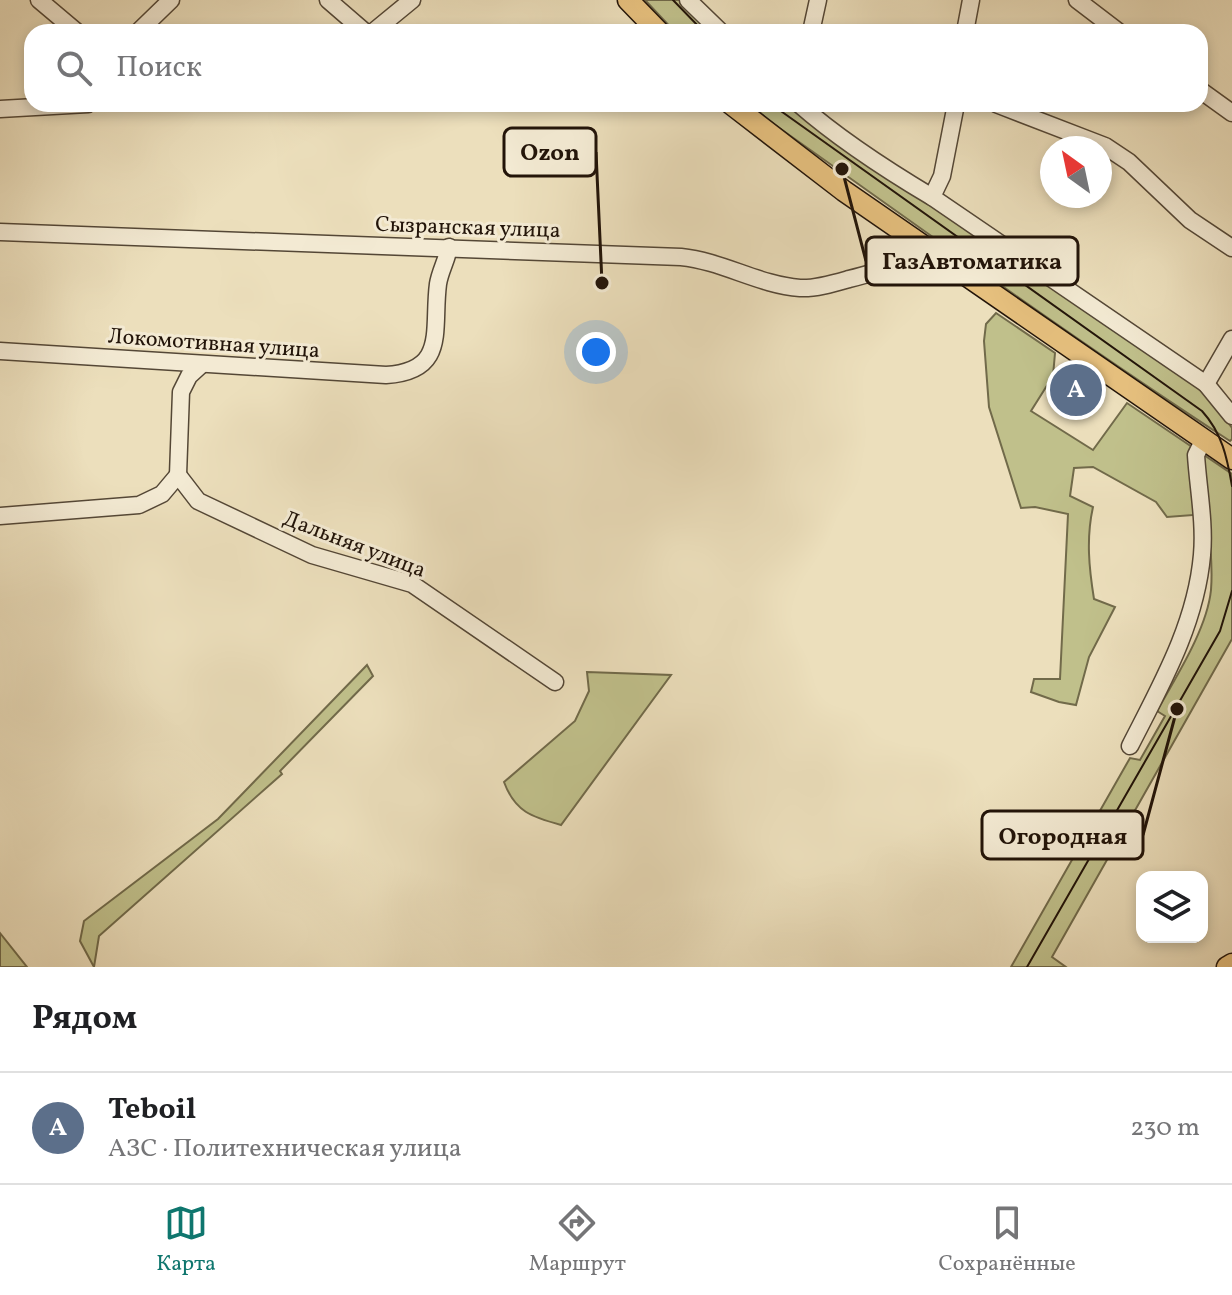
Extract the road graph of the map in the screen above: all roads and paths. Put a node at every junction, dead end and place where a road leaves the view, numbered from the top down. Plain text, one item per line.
1 (39, 0) edge
2 (171, 0) edge
3 (328, 0) edge
4 (412, 0) edge
5 (628, 0) edge
6 (688, 0) edge
7 (818, 0) edge
8 (971, 0) edge
9 (1077, 0) edge
10 (68, 24) edge
11 (146, 24) edge
12 (356, 24) edge
13 (383, 24) edge
14 (650, 24) edge
15 (713, 24) edge
16 (813, 24) edge
17 (966, 24) edge
18 (1108, 24) edge
19 (1208, 96) edge
20 (24, 108) edge
21 (0, 109) edge
22 (741, 112) edge
23 (808, 112) edge
24 (954, 112) edge
25 (1017, 112) edge
26 (1232, 113) edge
27 (932, 197) junction
28 (0, 232) edge
29 (916, 240) junction
30 (449, 247) junction
31 (1232, 248) edge
32 (1232, 339) edge
33 (0, 351) edge
34 (201, 365) junction
35 (1206, 384) junction
36 (1232, 416) edge
37 (1203, 441) junction
38 (1232, 459) edge
39 (178, 475) junction
40 (0, 516) edge
41 (555, 682) dead end
42 (1130, 746) dead end

1 - 10 street
2 - 11 street
3 - 12 street
4 - 13 street
5 - 14 main road
6 - 15 street
7 - 16 street
8 - 17 street
9 - 18 street
19 - 26 street
20 - 21 street
22 - 29 main road
23 - 27 street
24 - 27 street
25 - 31 street
27 - 35 street
28 - 30 street, Сызранская улица
29 - 30 street, Сызранская улица
29 - 37 main road
30 - 34 street, Локомотивная улица
32 - 35 street
33 - 34 street, Локомотивная улица
34 - 39 street
35 - 36 street
37 - 38 main road
37 - 42 street
39 - 40 street
39 - 41 street, Дальняя улица

